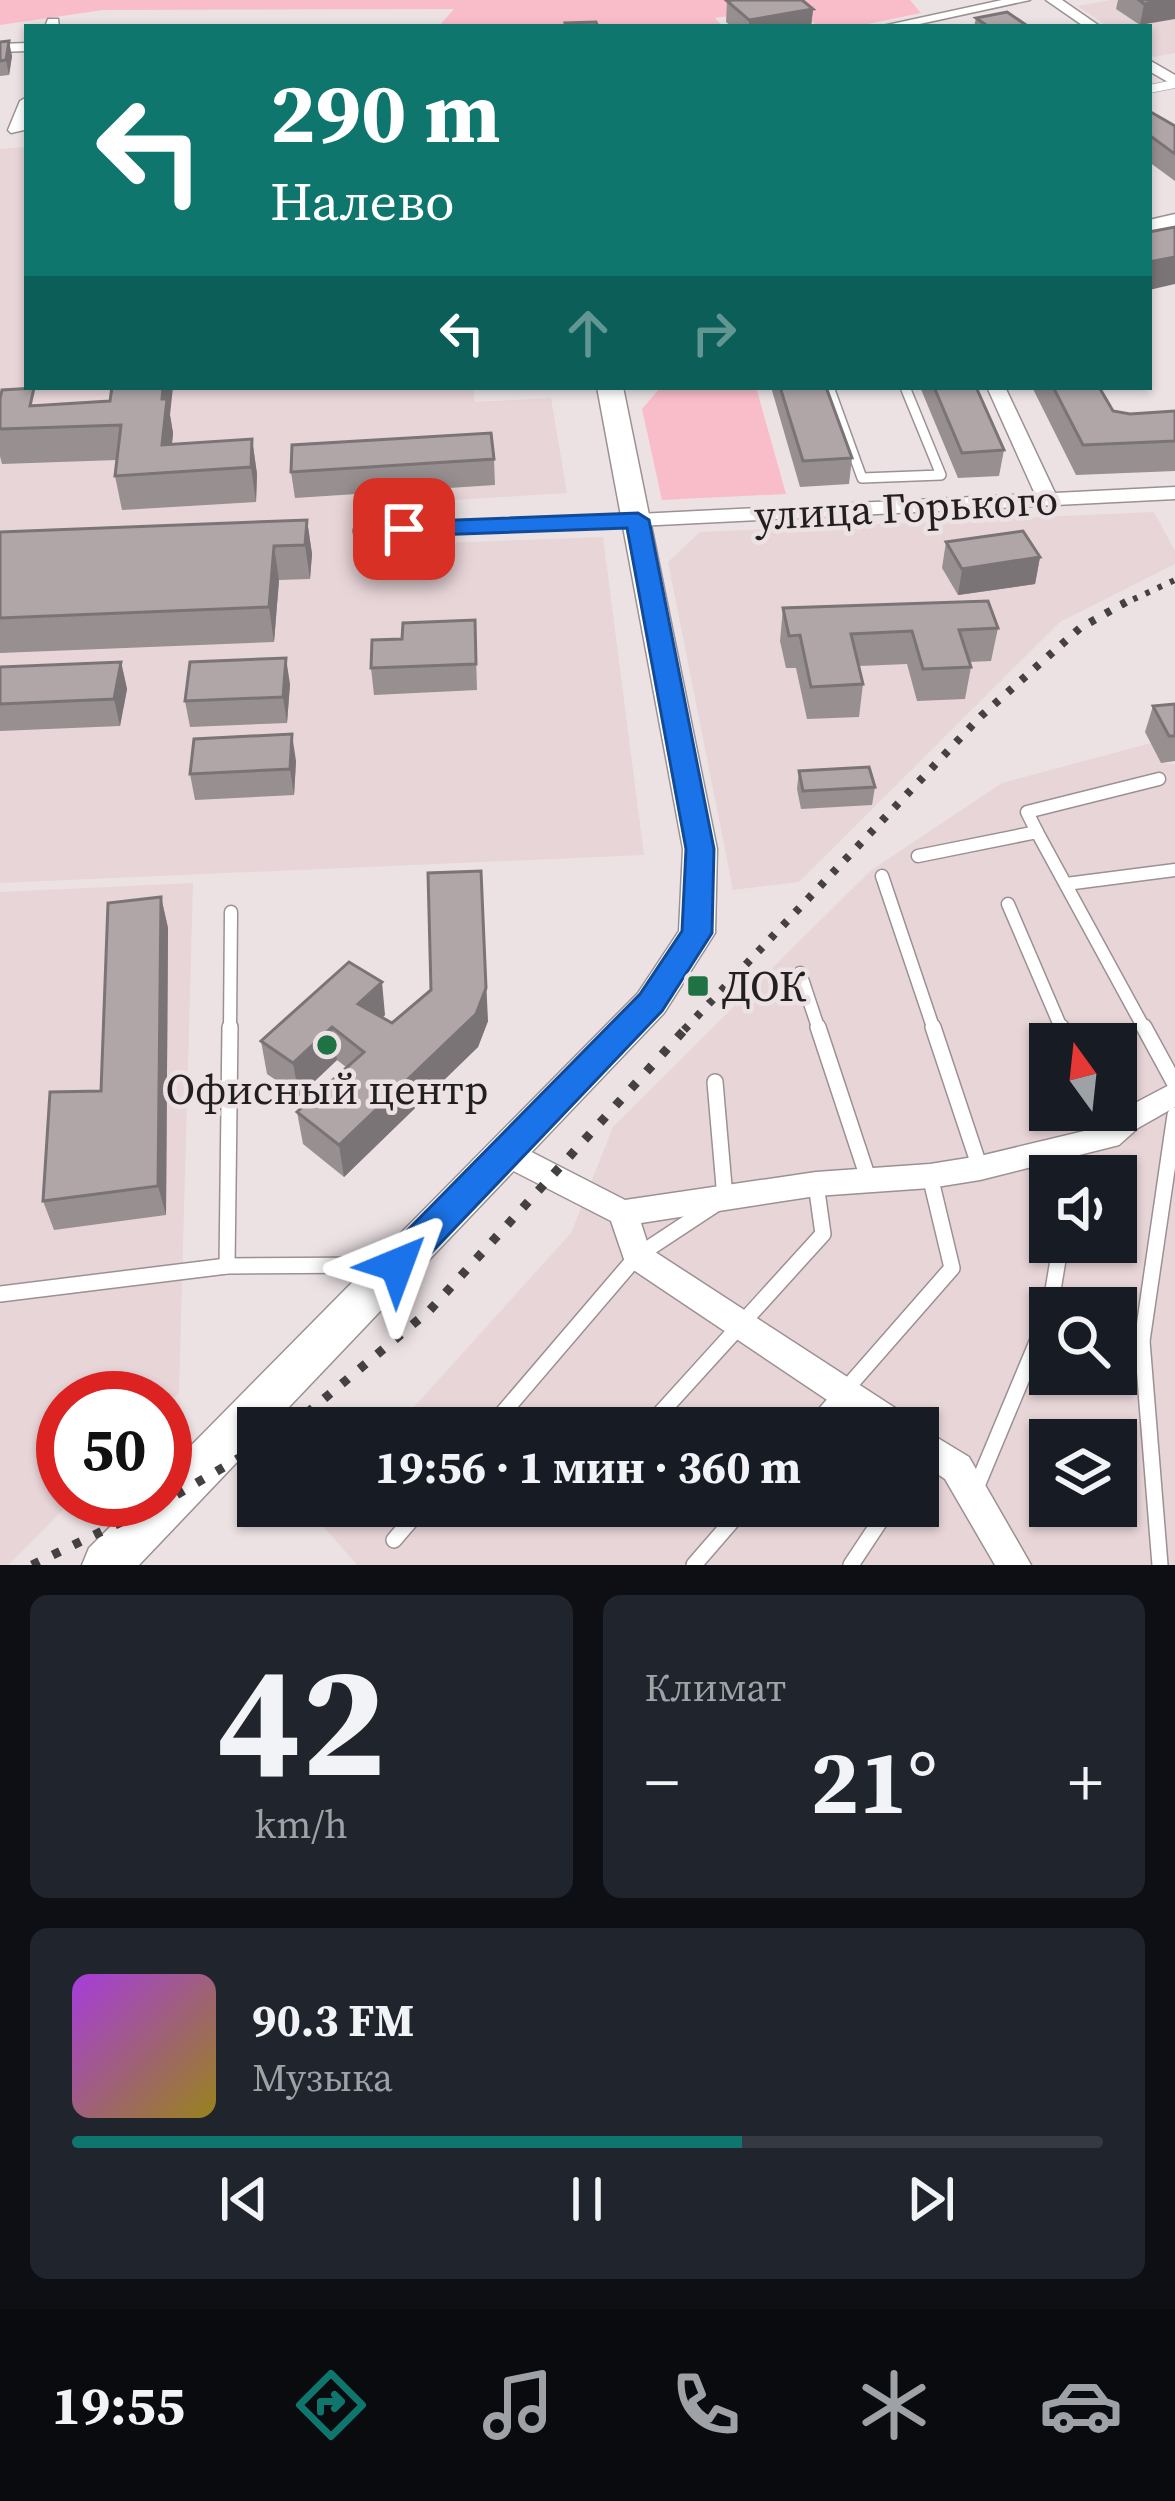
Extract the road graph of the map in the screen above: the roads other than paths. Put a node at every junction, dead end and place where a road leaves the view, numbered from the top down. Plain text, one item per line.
1 (1023, 0) edge
2 (1053, 0) edge
3 (900, 24) edge
4 (1089, 24) edge
5 (611, 390) edge
6 (830, 390) edge
7 (906, 390) edge
8 (997, 390) edge
9 (1175, 494) edge
10 (1048, 500) junction
11 (638, 520) junction
12 (358, 531) dead end
13 (1159, 779) dead end
14 (1037, 832) junction
15 (918, 856) dead end
16 (1175, 870) edge
17 (882, 876) dead end
18 (1066, 884) junction
19 (1008, 904) dead end
20 (231, 912) dead end
21 (800, 973) dead end
22 (1059, 1023) edge
23 (715, 1082) dead end
24 (1175, 1089) edge
25 (1137, 1114) edge
26 (1175, 1115) edge
27 (1083, 1131) edge
28 (504, 1152) junction
29 (980, 1168) junction
30 (930, 1176) junction
31 (868, 1178) junction
32 (816, 1184) junction
33 (725, 1198) junction
34 (623, 1213) junction
35 (637, 1256) junction
36 (397, 1265) junction
37 (227, 1266) junction
38 (0, 1294) edge
39 (739, 1323) junction
40 (1137, 1339) edge
41 (1142, 1341) junction
42 (1029, 1360) edge
43 (843, 1392) junction
44 (508, 1407) edge
45 (665, 1407) edge
46 (830, 1407) edge
47 (866, 1407) edge
48 (939, 1460) edge
49 (973, 1495) junction
50 (405, 1527) edge
51 (727, 1527) edge
52 (876, 1527) edge
53 (394, 1540) dead end
54 (106, 1565) edge
55 (694, 1565) edge
56 (851, 1565) edge
57 (1014, 1565) edge
58 (1160, 1565) edge

1 - 3 street
2 - 4 street
5 - 11 main road
6 - 7 lane
8 - 10 street
9 - 10 street, улица Горького
10 - 11 street, улица Горького
11 - 12 lane
11 - 28 main road
13 - 14 lane
14 - 15 lane
14 - 18 lane
16 - 18 lane
17 - 29 lane
18 - 24 lane
19 - 22 lane
20 - 37 lane
21 - 31 lane
23 - 33 lane
24 - 25 street
26 - 41 lane
27 - 29 street
28 - 34 street
28 - 36 main road
29 - 30 street
30 - 31 street
30 - 43 lane
31 - 32 street
32 - 33 street
32 - 39 lane
33 - 34 street
33 - 35 lane
34 - 35 street
35 - 39 street
35 - 44 lane
36 - 37 lane
36 - 54 main road
37 - 38 lane
39 - 43 street
39 - 45 lane
40 - 41 lane
41 - 58 lane
42 - 49 lane
43 - 46 lane
43 - 47 street
48 - 49 street
49 - 57 street
50 - 53 lane
51 - 55 lane
52 - 56 lane

